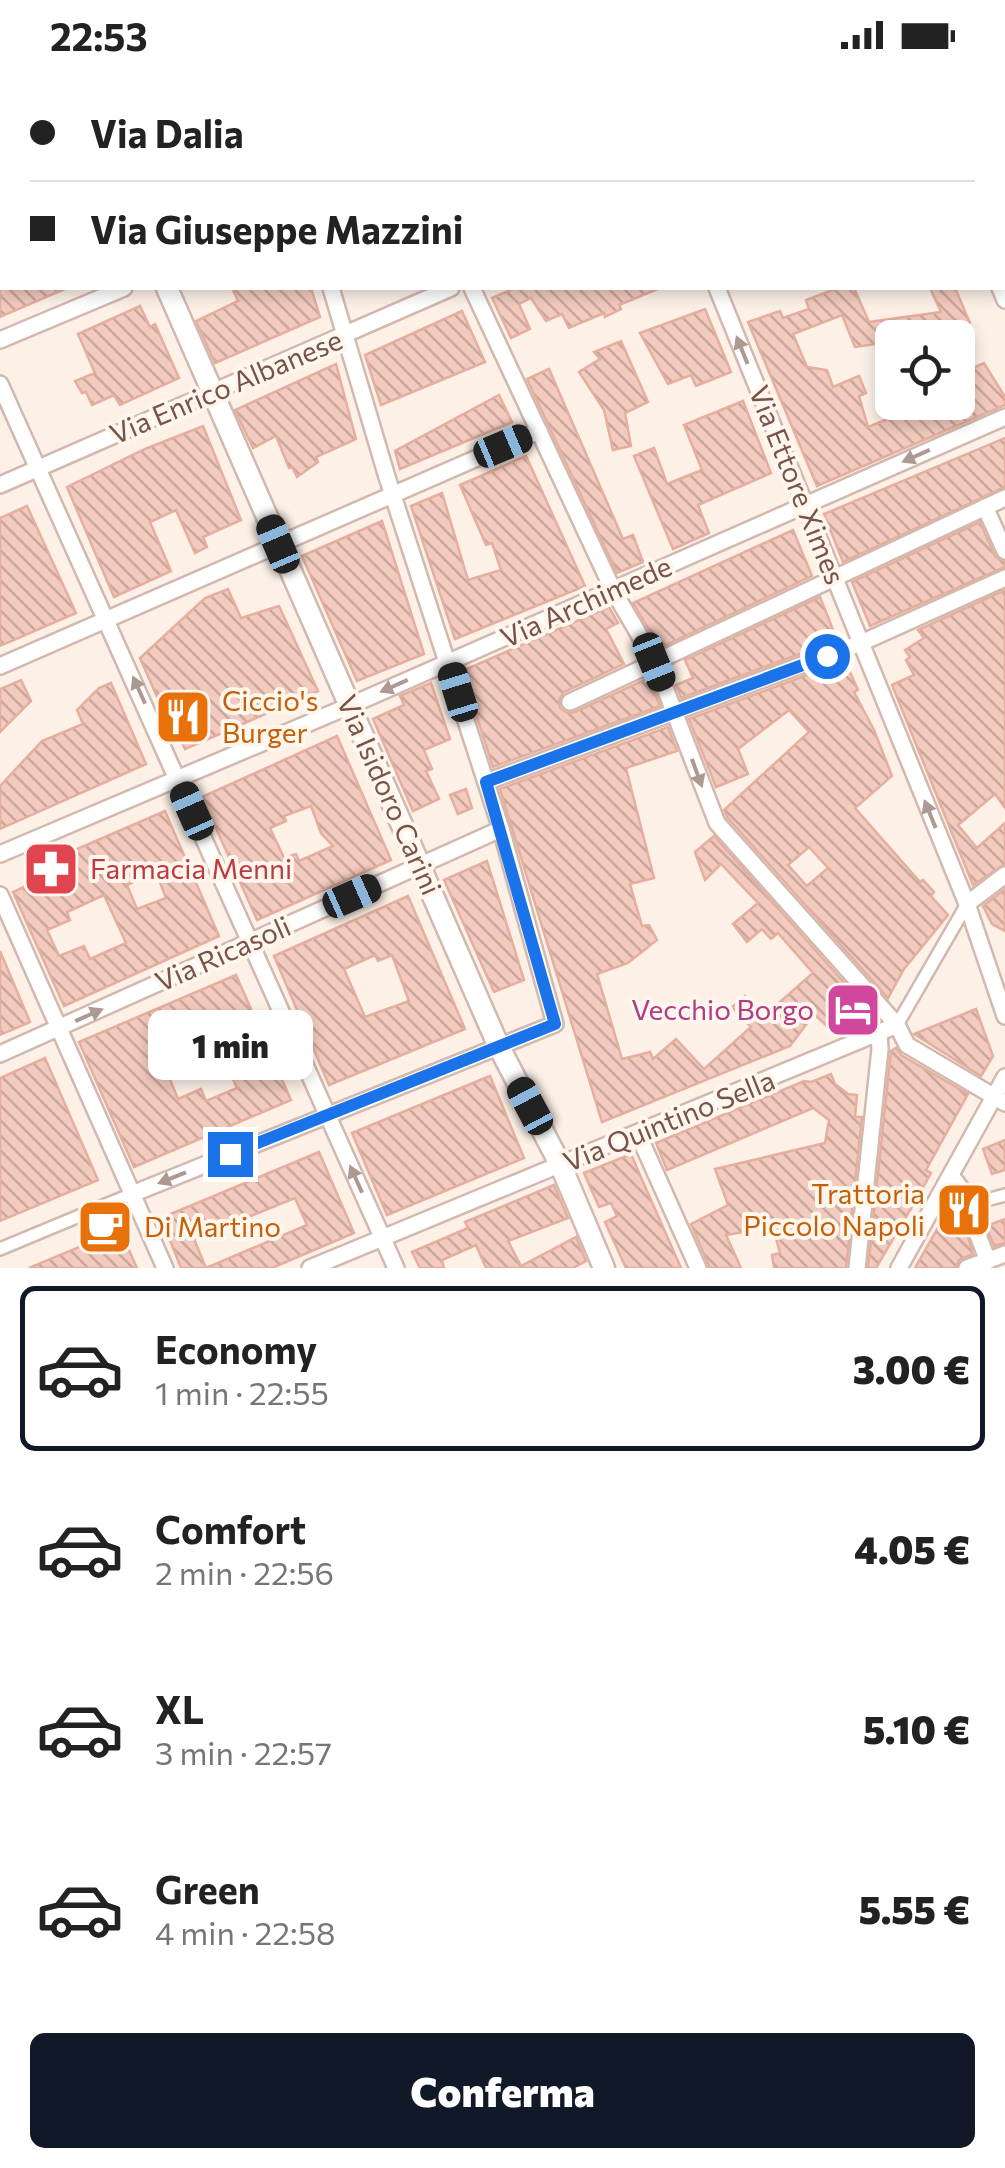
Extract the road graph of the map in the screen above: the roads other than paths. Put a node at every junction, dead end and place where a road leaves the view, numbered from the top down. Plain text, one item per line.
1 (119, 290) edge
2 (168, 290) edge
3 (332, 290) edge
4 (447, 290) edge
5 (473, 290) edge
6 (717, 290) edge
7 (346, 335) junction
8 (0, 340) edge
9 (0, 384) edge
10 (213, 394) junction
11 (1005, 417) edge
12 (539, 430) junction
13 (37, 468) junction
14 (0, 485) edge
15 (394, 494) junction
16 (1005, 498) edge
17 (805, 505) junction
18 (985, 508) junction
19 (278, 544) junction
20 (1005, 551) edge
21 (834, 578) junction
22 (1005, 578) edge
23 (613, 590) junction
24 (106, 618) junction
25 (861, 643) junction
26 (449, 662) junction
27 (654, 662) junction
28 (0, 666) edge
29 (570, 702) dead end
30 (349, 706) junction
31 (676, 714) junction
32 (178, 778) junction
33 (486, 782) junction
34 (501, 829) junction
35 (0, 854) edge
36 (420, 866) junction
37 (1005, 875) edge
38 (0, 896) edge
39 (967, 904) junction
40 (250, 942) junction
41 (1005, 1016) edge
42 (897, 1025) junction
43 (58, 1028) junction
44 (878, 1034) junction
45 (498, 1047) junction
46 (0, 1054) edge
47 (1005, 1077) edge
48 (999, 1100) edge
49 (328, 1115) junction
50 (638, 1134) junction
51 (561, 1166) junction
52 (951, 1172) junction
53 (132, 1194) junction
54 (1005, 1195) edge
55 (968, 1205) junction
56 (976, 1230) joint
57 (382, 1238) junction
58 (0, 1250) edge
59 (1005, 1254) edge
60 (988, 1260) junction
61 (165, 1268) edge
62 (310, 1268) edge
63 (396, 1268) edge
64 (604, 1268) edge
65 (698, 1268) edge
66 (858, 1268) edge
67 (900, 1268) edge
68 (967, 1268) edge

1 - 8 street
2 - 10 street, Via Isidoro Carini
3 - 7 street
4 - 7 street, Via Enrico Albanese
5 - 12 street
17 -> 6 street, Via Ettore Ximes
7 - 10 street, Via Enrico Albanese
7 - 15 street
9 - 13 street
10 - 13 street, Via Enrico Albanese
10 - 19 street, Via Isidoro Carini
11 -> 17 street, Via Archimede
12 - 15 street
12 - 23 street
13 - 14 street, Via Enrico Albanese
13 - 24 street
15 - 19 street
15 - 26 street
16 - 18 street
17 - 21 street, Via Ettore Ximes
17 - 23 street, Via Archimede
18 - 20 street
18 - 21 street
19 - 24 street
19 - 30 street, Via Isidoro Carini
21 - 25 street, Via Ettore Ximes
21 - 27 street
22 - 25 street
23 - 26 street, Via Archimede
23 - 27 street
24 - 28 street
32 -> 24 street
25 - 31 street
39 -> 25 street, Via Ettore Ximes
26 -> 30 street, Via Archimede
26 - 33 street
27 - 29 street
27 - 31 street
30 - 32 street, Via Archimede
30 - 36 street, Via Isidoro Carini
31 - 33 street
31 -> 42 street
32 - 35 street, Via Archimede
32 - 40 street
33 - 34 street
34 - 36 street, Via Ricasoli
34 - 45 street
36 - 40 street, Via Ricasoli
36 - 45 street, Via Isidoro Carini
37 - 39 street
38 - 43 street
39 - 41 street, Via Ettore Ximes
39 - 42 street
43 -> 40 street, Via Ricasoli
40 - 49 street
42 - 44 street, Via Quintino Sella
42 - 48 street
43 - 46 street, Via Ricasoli
43 - 53 street
44 - 50 street, Via Quintino Sella
44 - 66 street
45 - 49 street
45 - 51 street, Via Isidoro Carini
47 - 48 street
48 - 52 street
49 -> 53 street
57 -> 49 street
50 - 51 street, Via Quintino Sella
50 - 65 street
51 - 57 street, Via Quintino Sella
51 - 64 street, Via Isidoro Carini
52 - 55 street
52 - 67 street
53 - 58 street
53 - 61 street
54 - 55 street
55 - 56 street
56 - 60 street
57 - 62 street, Via Quintino Sella
57 - 63 street
59 - 60 street
60 - 68 street

